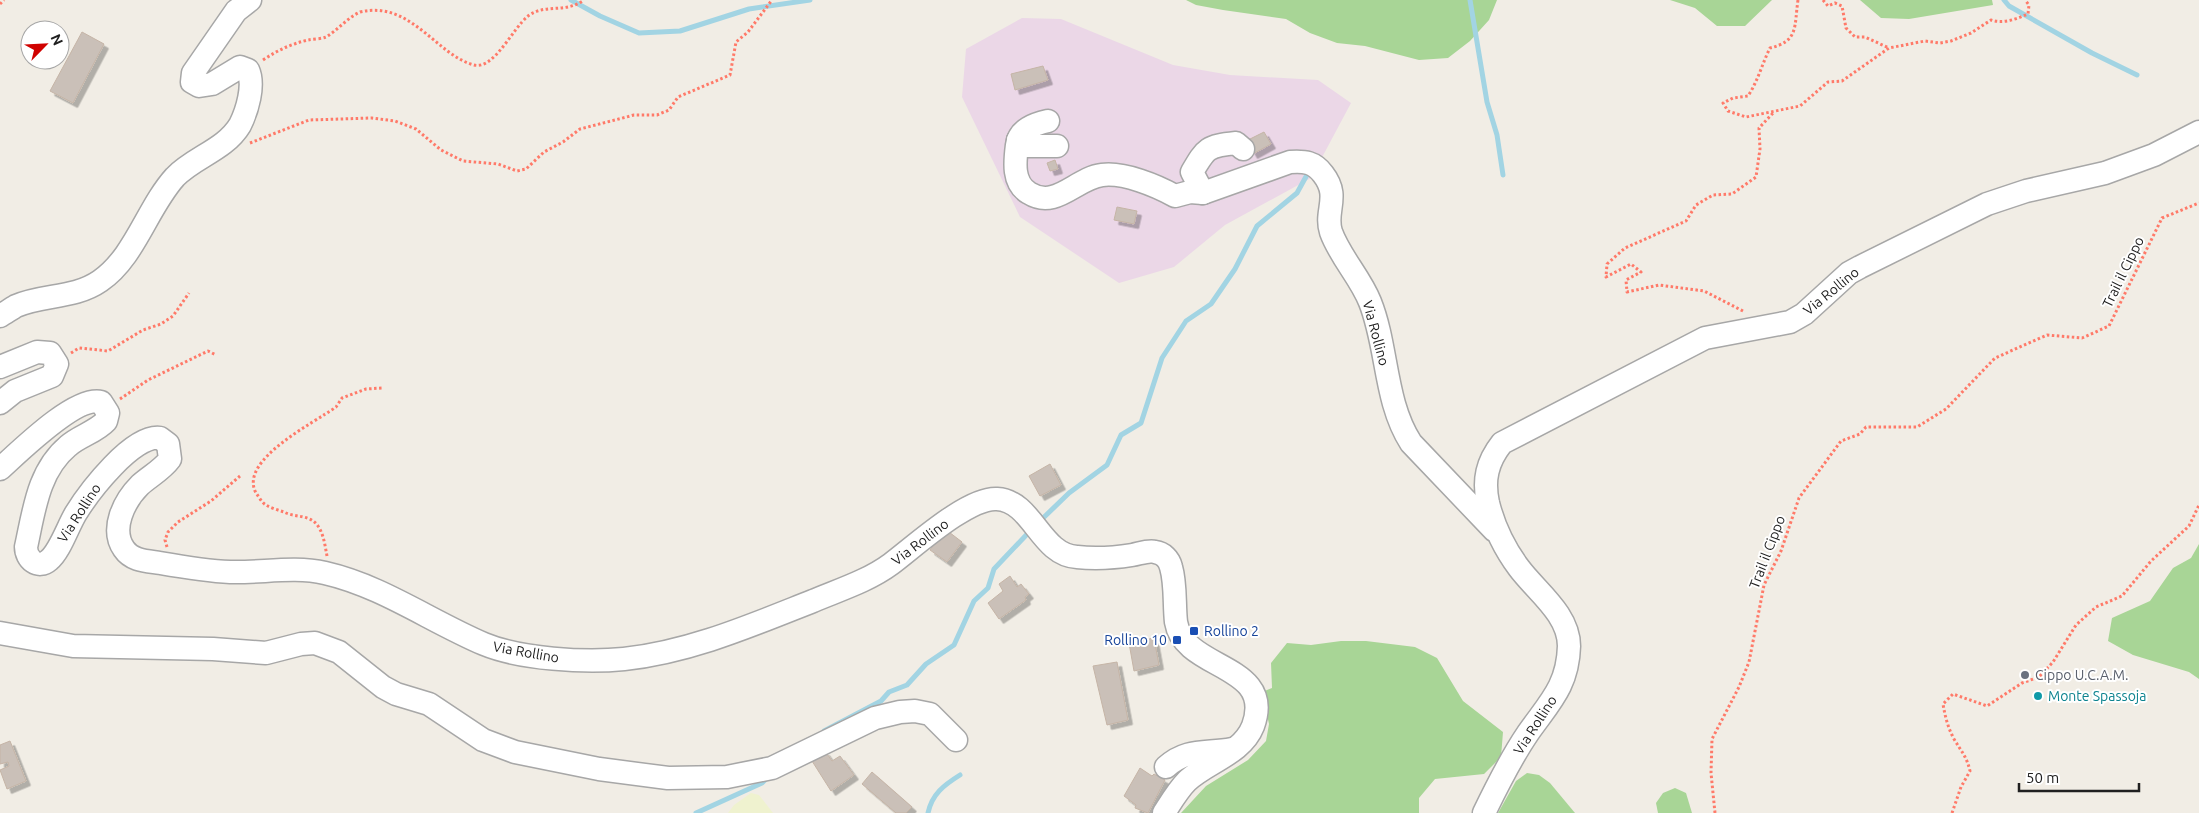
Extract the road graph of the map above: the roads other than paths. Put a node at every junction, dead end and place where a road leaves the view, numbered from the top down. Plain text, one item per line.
1 (250, 0) edge
2 (1048, 120) dead end
3 (2199, 132) edge
4 (1018, 140) junction
5 (1056, 146) dead end
6 (1243, 149) dead end
7 (1202, 193) junction
8 (0, 316) edge
9 (0, 367) edge
10 (0, 403) edge
11 (0, 469) edge
12 (1498, 535) junction
13 (0, 633) edge
14 (956, 740) dead end
15 (1233, 748) junction
16 (1166, 768) dead end
17 (1164, 813) edge
18 (1484, 813) edge

1 - 8 street
2 - 4 street
3 - 12 street, Via Rollino
4 - 5 street
4 - 7 street, Via Rollino
6 - 7 street
7 - 12 street, Via Rollino
9 - 10 street
11 - 15 street, Via Rollino
12 - 18 street, Via Rollino
13 - 14 street
15 - 16 street
15 - 17 street, Via Rollino

